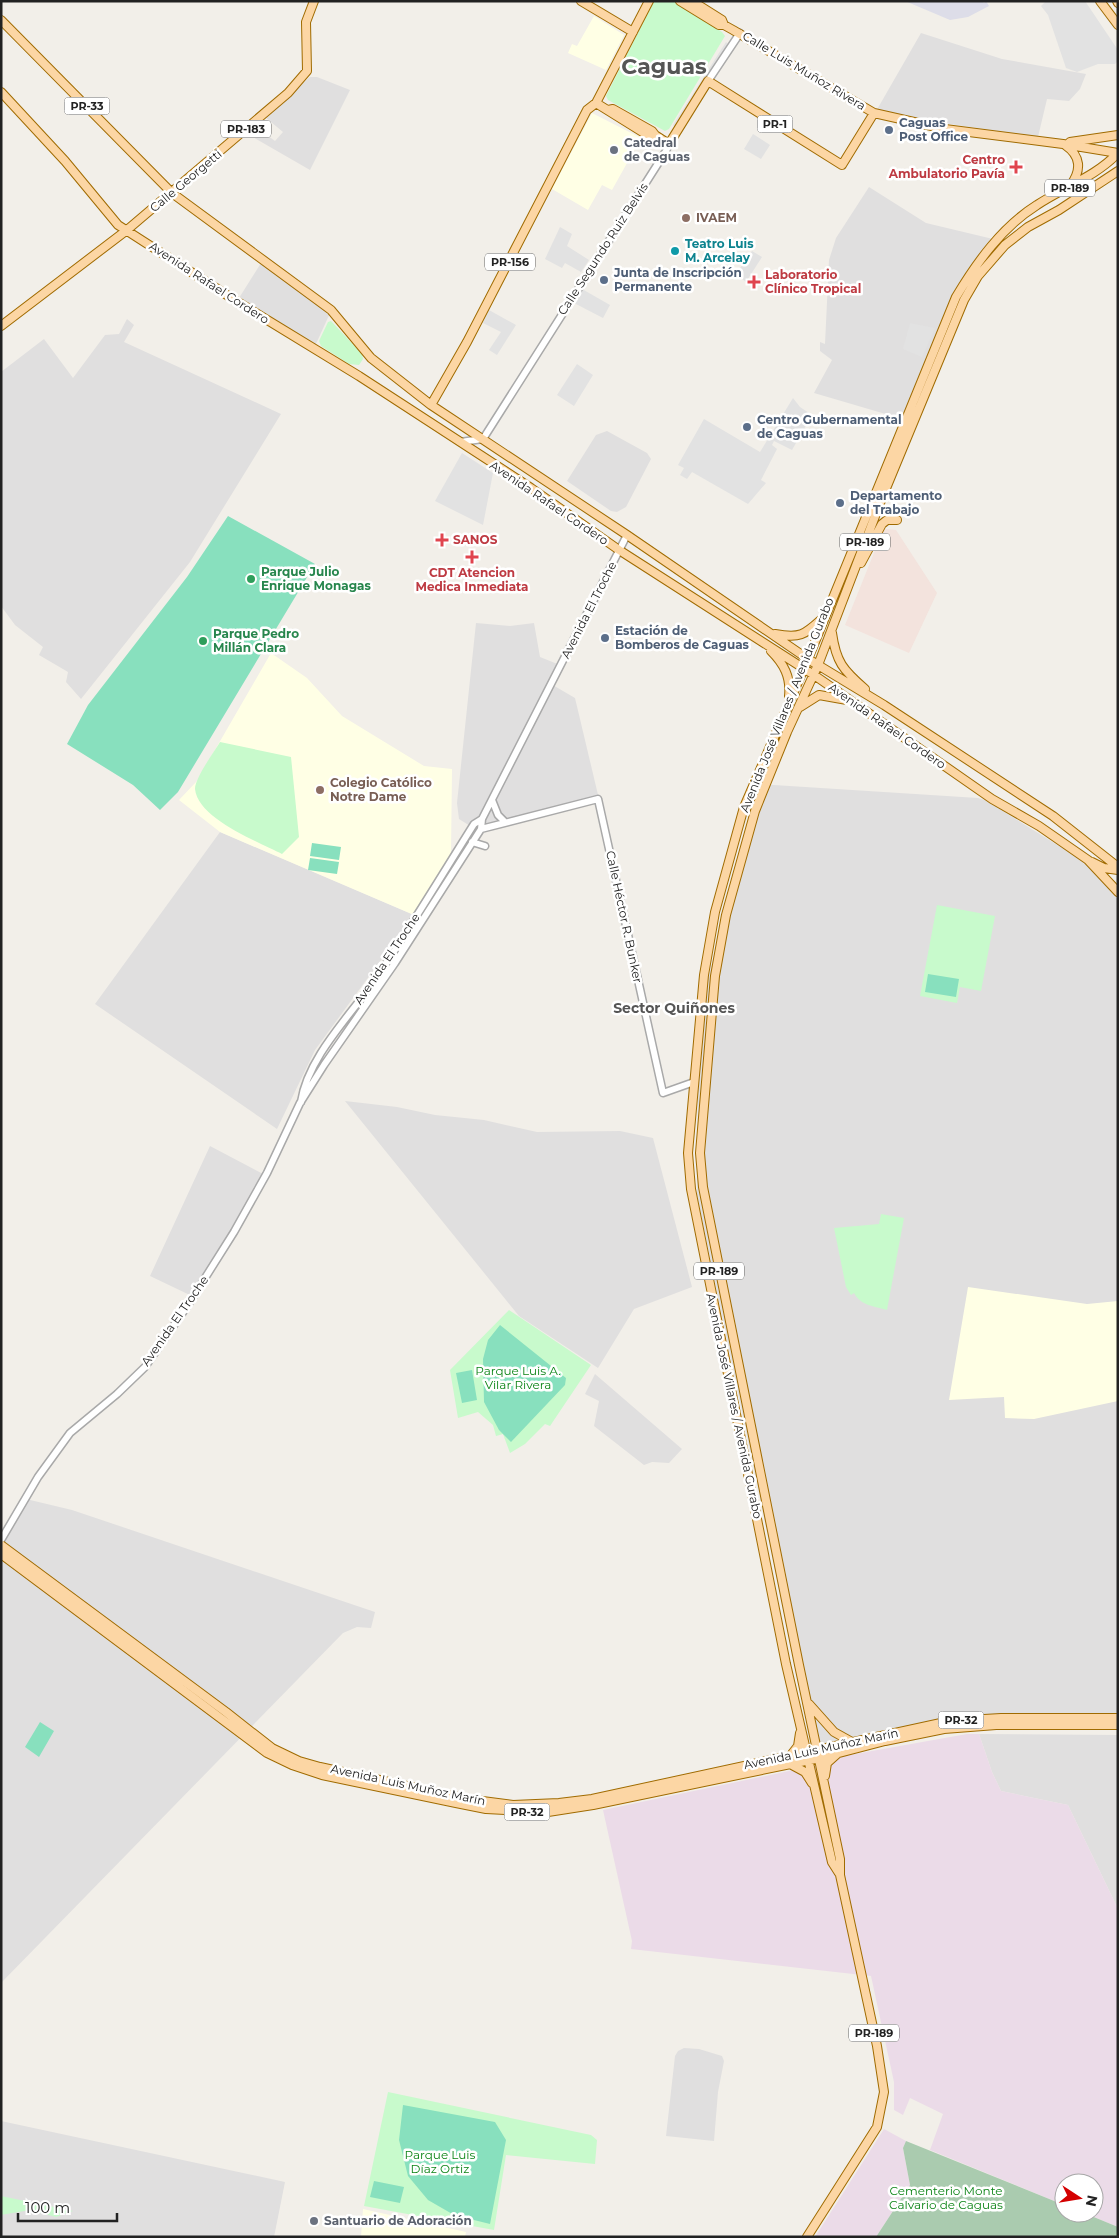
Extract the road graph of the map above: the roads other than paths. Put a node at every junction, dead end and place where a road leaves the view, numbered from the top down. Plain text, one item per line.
1 (314, 1) edge
2 (581, 1) edge
3 (649, 1) edge
4 (680, 1) edge
5 (692, 1) edge
6 (1100, 1) edge
7 (698, 9) junction
8 (1, 20) edge
9 (1118, 25) edge
10 (633, 32) junction
11 (740, 33) junction
12 (708, 81) junction
13 (1, 92) edge
14 (596, 103) junction
15 (874, 113) junction
16 (1118, 130) edge
17 (1114, 136) edge
18 (669, 144) junction
19 (1063, 144) junction
20 (1118, 153) edge
21 (1117, 172) edge
22 (1068, 188) junction
23 (172, 193) junction
24 (127, 230) junction
25 (1, 326) edge
26 (431, 405) junction
27 (483, 439) junction
28 (460, 442) junction
29 (891, 454) junction
30 (882, 498) junction
31 (897, 520) dead end
32 (627, 535) junction
33 (619, 550) junction
34 (836, 586) junction
35 (848, 588) junction
36 (825, 615) junction
37 (832, 630) junction
38 (771, 633) junction
39 (761, 640) junction
40 (808, 659) junction
41 (818, 665) junction
42 (804, 668) junction
43 (814, 675) junction
44 (789, 702) junction
45 (854, 702) junction
46 (884, 705) junction
47 (797, 710) junction
48 (767, 751) junction
49 (778, 755) junction
50 (492, 800) junction
51 (482, 819) junction
52 (505, 822) junction
53 (481, 829) junction
54 (472, 842) junction
55 (485, 846) dead end
56 (1088, 860) junction
57 (1118, 868) edge
58 (1118, 892) edge
59 (694, 1082) junction
60 (300, 1103) junction
61 (1, 1540) edge
62 (1, 1545) edge
63 (1, 1554) edge
64 (807, 1701) junction
65 (1118, 1718) edge
66 (800, 1724) junction
67 (1118, 1725) edge
68 (852, 1742) junction
69 (818, 1749) junction
70 (806, 1752) junction
71 (838, 1753) junction
72 (790, 1755) junction
73 (820, 1758) junction
74 (809, 1761) junction
75 (787, 1764) junction
76 (824, 1782) junction
77 (816, 1789) junction
78 (840, 1875) junction
79 (807, 2237) edge

1 - 23 main road, Calle Georgetti / PR-183
2 - 10 main road
3 - 10 main road
4 - 7 main road, Calle Luis Muñoz Rivera
5 - 7 main road, Calle Luis Muñoz Rivera
6 - 9 main road
7 - 11 main road, Calle Luis Muñoz Rivera
8 - 23 main road, PR-33
10 - 14 main road
11 - 12 street, Calle Segundo Ruiz Belvis
11 - 15 main road, Calle Luis Muñoz Rivera
12 - 15 main road, PR-1
12 - 18 main road, Calle Segundo Ruiz Belvis
13 - 24 main road, Avenida Rafael Cordero
14 - 18 main road
14 - 26 main road, PR-156
15 - 19 main road, Calle Luis Muñoz Rivera
16 - 17 main road
17 - 19 main road
18 - 27 street, Calle Segundo Ruiz Belvis
19 - 20 main road
19 - 22 main road
20 - 22 main road, Avenida José Villares / Avenida Gurabo / PR-189
21 - 30 main road, Avenida José Villares / Avenida Gurabo / PR-189
22 - 29 main road, Avenida José Villares / Avenida Gurabo / PR-189
23 - 24 main road, Calle Georgetti / PR-183
23 - 26 main road, Avenida Rafael Cordero
24 - 25 main road, Calle Georgetti / PR-183
24 - 28 main road, Avenida Rafael Cordero
26 - 27 main road, Avenida Rafael Cordero
27 - 28 street
27 - 32 main road, Avenida Rafael Cordero
28 - 33 main road, Avenida Rafael Cordero
29 - 30 main road
29 - 34 main road, Avenida José Villares / Avenida Gurabo / PR-189
30 - 35 main road, Avenida José Villares / Avenida Gurabo / PR-189
31 - 35 main road
32 - 33 street, Avenida El Troche
32 - 38 main road, Avenida Rafael Cordero
33 - 39 main road, Avenida Rafael Cordero
33 - 50 street, Avenida El Troche
34 - 35 main road
34 - 36 main road, Avenida José Villares / Avenida Gurabo / PR-189
35 - 37 main road, Avenida José Villares / Avenida Gurabo / PR-189
36 - 38 main road
36 - 40 main road, Avenida José Villares / Avenida Gurabo / PR-189
37 - 41 main road, Avenida José Villares / Avenida Gurabo / PR-189
37 - 46 main road
38 - 40 main road, Avenida Rafael Cordero
39 - 42 main road, Avenida Rafael Cordero
39 - 44 main road
40 - 41 main road, Avenida Rafael Cordero
40 - 42 main road, Avenida José Villares / Avenida Gurabo / PR-189
41 - 43 main road, Avenida José Villares / Avenida Gurabo / PR-189
41 - 46 main road, Avenida Rafael Cordero
42 - 43 main road, Avenida Rafael Cordero
42 - 44 main road, Avenida José Villares / Avenida Gurabo / PR-189
43 - 45 main road, Avenida Rafael Cordero
43 - 47 main road, Avenida José Villares / Avenida Gurabo / PR-189
44 - 48 main road, Avenida José Villares / Avenida Gurabo / PR-189
45 - 47 main road
45 - 56 main road, Avenida Rafael Cordero
46 - 57 main road, Avenida Rafael Cordero
47 - 49 main road, Avenida José Villares / Avenida Gurabo / PR-189
48 - 49 main road
48 - 59 main road, Avenida José Villares / Avenida Gurabo / PR-189
49 - 64 main road, Avenida José Villares / Avenida Gurabo / PR-189
50 - 51 street, Avenida El Troche
50 - 52 street
51 - 53 street, Avenida El Troche
51 - 60 street, Avenida El Troche
52 - 53 street
52 - 59 street, Calle Héctor R. Bunker
53 - 54 street, Avenida El Troche
54 - 55 street
54 - 60 street, Avenida El Troche
56 - 57 main road
56 - 58 main road, Avenida Rafael Cordero
59 - 66 main road, Avenida José Villares / Avenida Gurabo / PR-189
60 - 61 street, Avenida El Troche
62 - 72 main road, Avenida Luis Muñoz Marín / PR-32
63 - 75 main road, Avenida Luis Muñoz Marín / PR-32
64 - 68 main road
64 - 69 main road, Avenida José Villares / Avenida Gurabo / PR-189
65 - 68 main road, Avenida Luis Muñoz Marín / PR-32
66 - 70 main road, Avenida José Villares / Avenida Gurabo / PR-189
66 - 72 main road
67 - 71 main road, Avenida Luis Muñoz Marín / PR-32
68 - 69 main road, Avenida Luis Muñoz Marín / PR-32
69 - 70 main road, Avenida Luis Muñoz Marín / PR-32
69 - 73 main road, Avenida José Villares / Avenida Gurabo / PR-189
70 - 72 main road, Avenida Luis Muñoz Marín / PR-32
70 - 74 main road, Avenida José Villares / Avenida Gurabo / PR-189
71 - 73 main road, Avenida Luis Muñoz Marín / PR-32
71 - 76 main road
73 - 74 main road, Avenida Luis Muñoz Marín / PR-32
73 - 76 main road, Avenida José Villares / Avenida Gurabo / PR-189
74 - 75 main road, Avenida Luis Muñoz Marín / PR-32
74 - 77 main road, Avenida José Villares / Avenida Gurabo / PR-189
75 - 77 main road
76 - 78 main road, Avenida José Villares / Avenida Gurabo / PR-189
77 - 78 main road, Avenida José Villares / Avenida Gurabo / PR-189
78 - 79 main road, Avenida José Villares / Avenida Gurabo / PR-189

